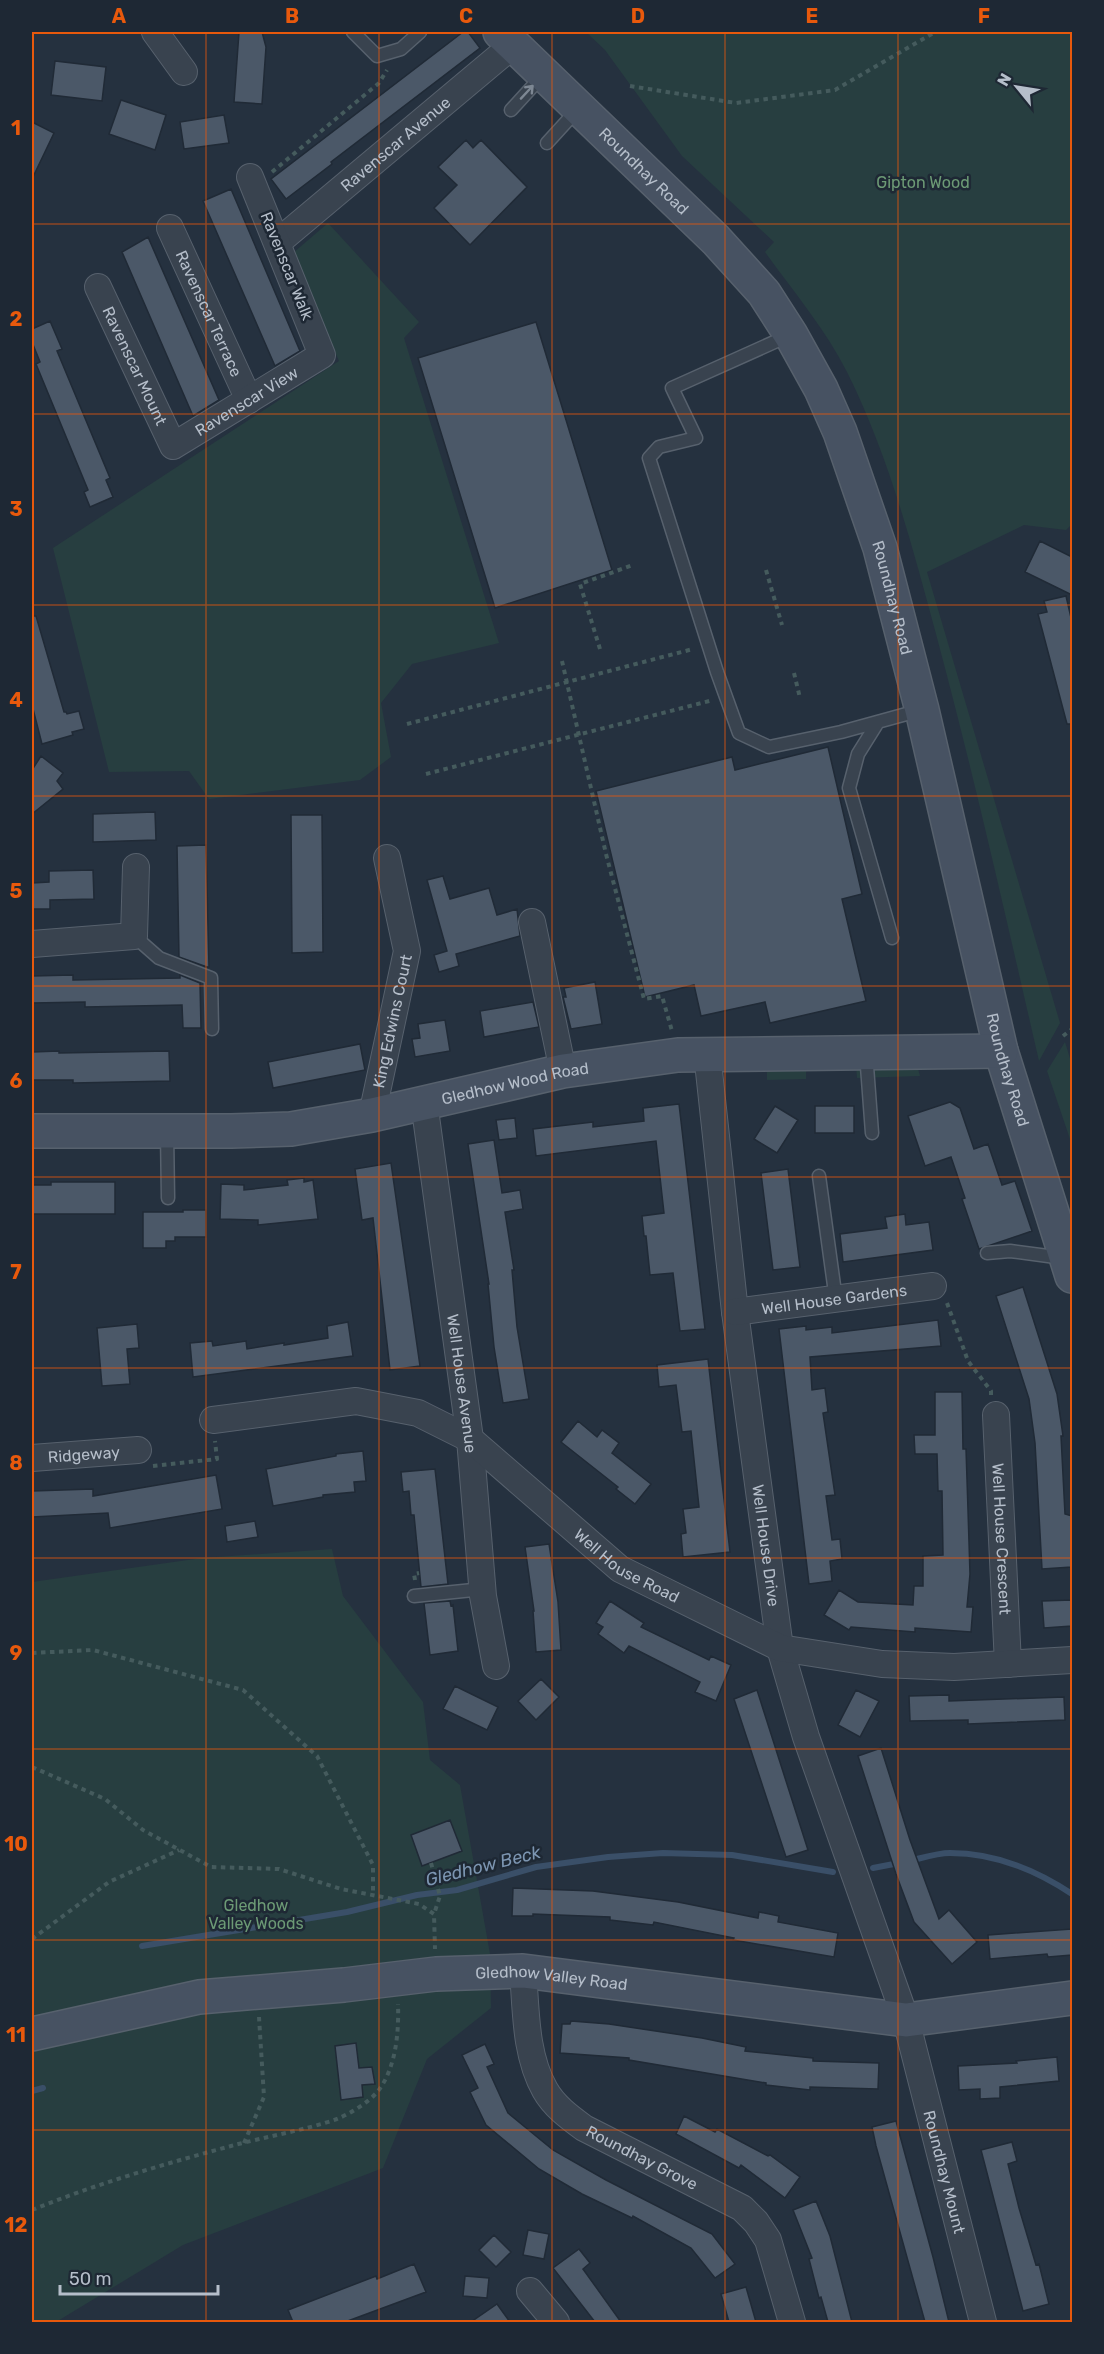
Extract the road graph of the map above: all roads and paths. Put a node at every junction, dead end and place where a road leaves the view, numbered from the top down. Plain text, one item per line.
1 (155, 32) edge
2 (353, 32) edge
3 (420, 32) edge
4 (935, 32) edge
5 (506, 38) edge
6 (401, 49) junction
7 (184, 72) dead end
8 (543, 75) junction
9 (630, 87) dead end
10 (579, 108) junction
11 (511, 110) dead end
12 (547, 142) dead end
13 (252, 182) joint
14 (170, 228) dead end
15 (278, 242) junction
16 (98, 286) dead end
17 (791, 335) junction
18 (322, 355) joint
19 (249, 400) junction
20 (172, 446) joint
21 (633, 565) dead end
22 (766, 570) dead end
23 (782, 625) dead end
24 (708, 645) junction
25 (600, 650) dead end
26 (562, 661) dead end
27 (794, 673) dead end
28 (566, 682) junction
29 (726, 697) junction
30 (800, 698) dead end
31 (921, 710) junction
32 (878, 722) junction
33 (407, 724) dead end
34 (579, 734) junction
35 (426, 774) dead end
36 (387, 858) dead end
37 (136, 867) dead end
38 (532, 922) dead end
39 (134, 936) junction
40 (892, 938) dead end
41 (32, 944) edge
42 (212, 1029) dead end
43 (1072, 1029) edge
44 (1063, 1036) dead end
45 (1002, 1051) junction
46 (866, 1052) junction
47 (693, 1054) junction
48 (563, 1071) junction
49 (424, 1102) junction
50 (372, 1115) junction
51 (32, 1131) edge
52 (167, 1131) junction
53 (872, 1133) dead end
54 (819, 1176) dead end
55 (168, 1198) dead end
56 (987, 1253) dead end
57 (1070, 1267) edge
58 (933, 1286) joint
59 (836, 1300) junction
60 (735, 1312) junction
61 (996, 1415) joint
62 (213, 1420) dead end
63 (470, 1439) junction
64 (138, 1450) joint
65 (32, 1458) edge
66 (217, 1459) dead end
67 (483, 1589) junction
68 (414, 1596) dead end
69 (780, 1648) junction
70 (32, 1653) edge
71 (1072, 1660) edge
72 (1008, 1664) junction
73 (496, 1666) dead end
74 (32, 1767) edge
75 (179, 1850) junction
76 (431, 1863) dead end
77 (373, 1895) junction
78 (434, 1914) junction
79 (32, 1939) edge
80 (523, 1971) junction
81 (436, 1974) junction
82 (396, 1979) junction
83 (256, 1992) junction
84 (1072, 1998) edge
85 (906, 2020) junction
86 (32, 2034) edge
87 (244, 2142) junction
88 (32, 2210) edge
89 (530, 2292) dead end
90 (556, 2322) edge
91 (792, 2322) edge
92 (983, 2322) edge

1 - 7 street
2 - 6 lane
3 - 6 lane
4 - 9 path
5 - 8 street, Roundhay Road
5 - 15 street, Ravenscar Avenue
6 - 13 path
8 - 10 street, Roundhay Road
11 -> 8 lane
10 - 12 lane
10 - 17 street, Roundhay Road
13 - 15 street, Ravenscar Walk
14 - 19 street, Ravenscar Terrace
15 - 18 street, Ravenscar Walk
16 - 20 street, Ravenscar Mount
17 - 24 lane
17 - 31 street, Roundhay Road
18 - 19 street, Ravenscar View
19 - 20 street, Ravenscar View
21 - 25 path
22 - 23 path
24 - 28 path
24 - 29 lane
26 - 28 path
27 - 30 path
28 - 33 path
28 - 34 path
29 - 32 lane
29 - 34 path
31 - 32 lane
31 - 45 street, Roundhay Road
32 - 40 lane
34 - 35 path
34 - 47 path
36 - 50 street, King Edwins Court
37 - 39 street
38 - 48 street
39 - 41 street
39 - 42 lane
43 - 44 path
45 - 46 street, Gledhow Wood Road
45 - 57 street, Roundhay Road
46 - 47 street, Gledhow Wood Road
46 - 53 lane
47 - 48 street, Gledhow Wood Road
47 - 60 street, Well House Drive
48 - 49 street, Gledhow Wood Road
49 - 50 street, Gledhow Wood Road
49 - 63 street, Well House Avenue
50 - 52 street, Gledhow Wood Road
51 - 52 street, Gledhow Wood Road
52 - 55 lane
54 - 59 lane
56 - 57 lane
58 - 59 street, Well House Gardens
58 - 61 path
59 - 60 street, Well House Gardens
60 - 69 street, Well House Drive
61 - 72 street, Well House Crescent
62 - 63 street, Well House Road
63 - 67 street, Well House Avenue
63 - 69 street, Well House Road
64 - 65 street, Ridgeway
64 - 66 path
67 - 68 lane
67 - 73 street, Well House Avenue
69 - 72 street, Well House Road
69 - 85 street, Well House Drive
70 - 77 path
71 - 72 street, Well House Road
74 - 75 path
75 - 77 path
75 - 79 path
76 - 78 path
77 - 78 path
78 - 81 path
80 - 81 street, Gledhow Valley Road
80 - 85 street, Gledhow Valley Road
80 - 91 street, Roundhay Grove
81 - 82 street, Gledhow Valley Road
82 - 83 street, Gledhow Valley Road
82 - 87 path
83 - 86 street, Gledhow Valley Road
83 - 87 path
84 - 85 street, Gledhow Valley Road
85 - 92 street, Roundhay Mount
87 - 88 path
89 - 90 street

